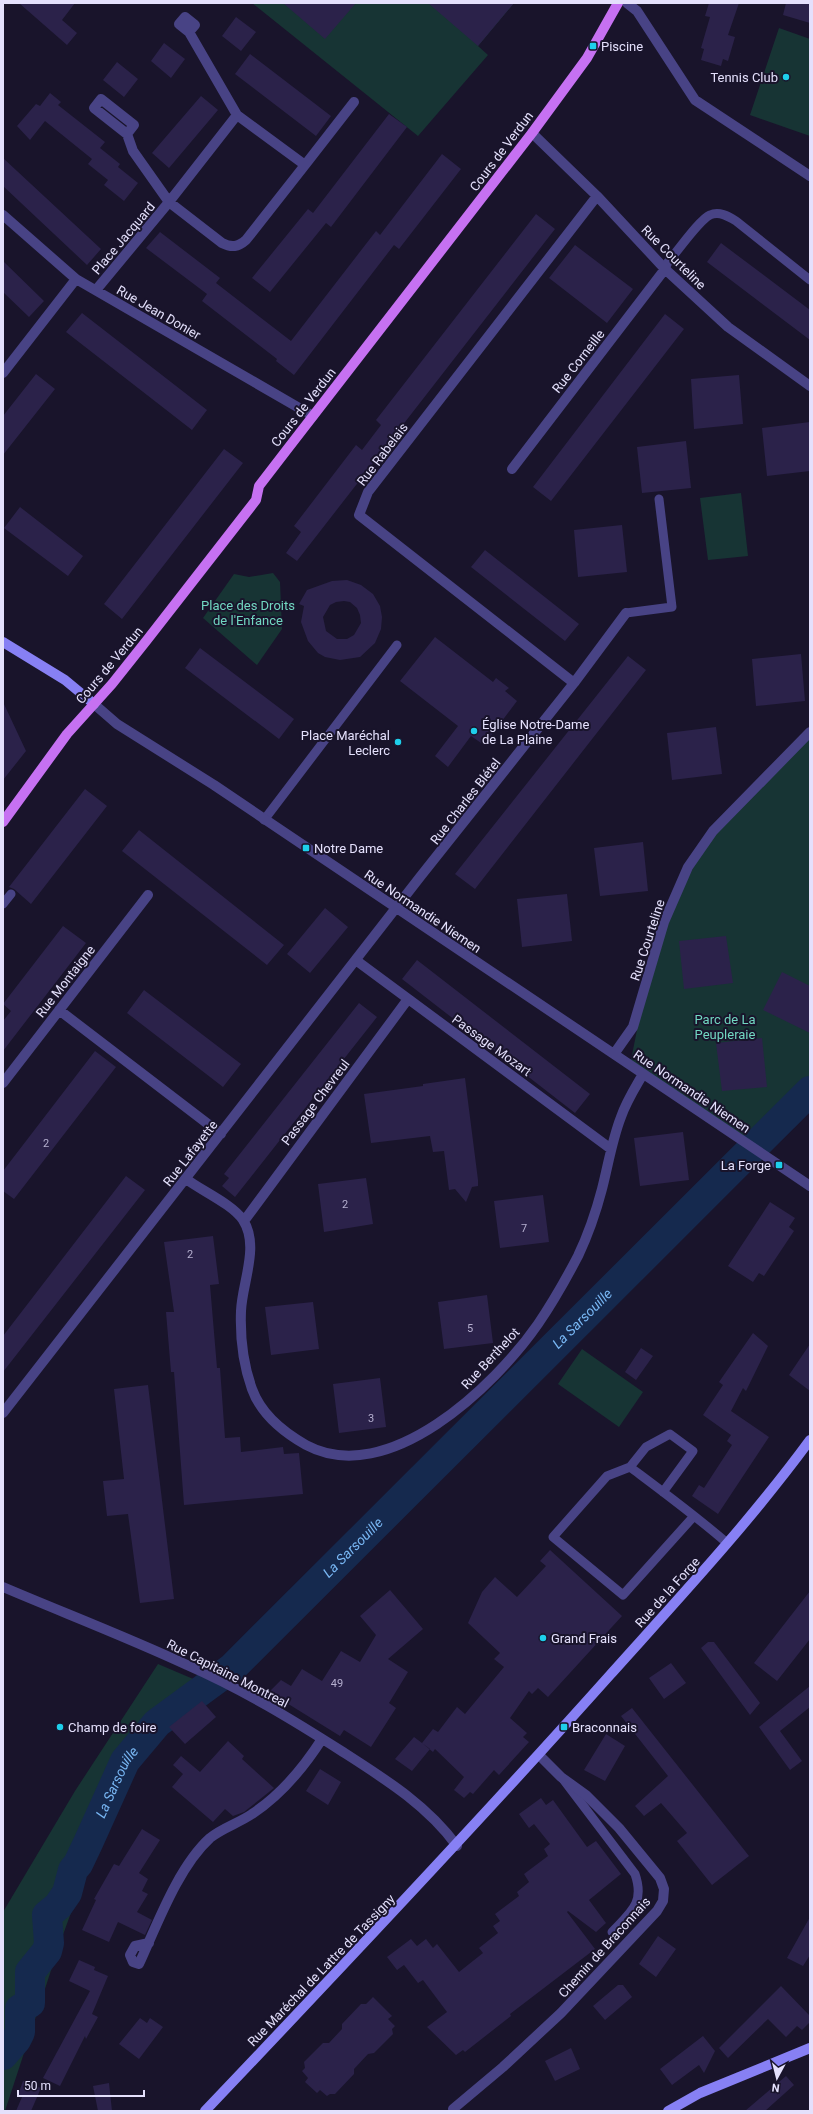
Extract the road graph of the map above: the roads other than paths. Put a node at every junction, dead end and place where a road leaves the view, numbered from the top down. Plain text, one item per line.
1 (618, 3) edge
2 (627, 3) edge
3 (190, 32) dead end
4 (354, 102) dead end
5 (237, 115) junction
6 (532, 133) junction
7 (127, 134) dead end
8 (305, 165) junction
9 (810, 176) edge
10 (596, 196) junction
11 (169, 202) junction
12 (3, 215) edge
13 (665, 269) junction
14 (76, 279) junction
15 (810, 280) edge
16 (96, 290) junction
17 (3, 374) edge
18 (810, 386) edge
19 (313, 416) junction
20 (512, 469) dead end
21 (659, 499) dead end
22 (626, 613) joint
23 (3, 642) edge
24 (397, 645) dead end
25 (574, 683) junction
26 (94, 704) junction
27 (810, 732) edge
28 (264, 820) junction
29 (3, 822) edge
30 (11, 894) dead end
31 (148, 895) dead end
32 (3, 904) edge
33 (396, 909) junction
34 (357, 961) junction
35 (408, 999) junction
36 (59, 1010) junction
37 (614, 1054) junction
38 (643, 1074) junction
39 (3, 1083) edge
40 (221, 1134) junction
41 (612, 1149) junction
42 (186, 1179) junction
43 (810, 1186) edge
44 (244, 1221) junction
45 (3, 1413) edge
46 (810, 1440) edge
47 (630, 1466) junction
48 (663, 1492) junction
49 (694, 1516) junction
50 (727, 1543) junction
51 (3, 1587) edge
52 (322, 1739) junction
53 (539, 1755) junction
54 (561, 1777) junction
55 (457, 1846) junction
56 (612, 1932) dead end
57 (149, 1943) dead end
58 (810, 2048) edge
59 (453, 2109) dead end
60 (205, 2111) edge
61 (668, 2111) edge

1 - 6 main road, Cours de Verdun
2 - 9 street
3 - 5 street
4 - 8 street, Place Jacquard
5 - 8 street
5 - 11 street, Place Jacquard
6 - 10 street, Rue Courteline
6 - 19 main road, Cours de Verdun
7 - 11 street, Place Jacquard
8 - 11 street, Place Jacquard
10 - 13 street, Rue Courteline
10 - 25 street, Rue Rabelais
11 - 16 street, Place Jacquard
12 - 14 street, Rue Jean Donier
13 - 15 lane
13 - 18 street, Rue Courteline
13 - 20 street, Rue Corneille
14 - 16 street, Rue Jean Donier
14 - 17 street
16 - 19 street, Rue Jean Donier
19 - 26 main road, Cours de Verdun
21 - 22 lane
22 - 25 street, Rue Charles Blétel
23 - 26 main road, Rue Normandie Niemen
24 - 28 lane
25 - 33 street, Rue Charles Blétel
26 - 28 street, Rue Normandie Niemen
26 - 29 main road, Cours de Verdun
27 - 37 street, Rue Courteline
28 - 33 street, Rue Normandie Niemen
30 - 32 lane
31 - 36 street, Rue Montaigne
33 - 34 street, Rue Lafayette
33 - 37 street, Rue Normandie Niemen
34 - 35 street, Passage Mozart
34 - 40 street, Rue Lafayette
35 - 41 street, Passage Mozart
35 - 44 street, Passage Chevreul
36 - 39 street, Rue Montaigne
36 - 40 street
37 - 38 street, Rue Normandie Niemen
38 - 41 street, Rue Berthelot
38 - 43 street, Rue Normandie Niemen
40 - 42 street, Rue Lafayette
41 - 44 street, Rue Berthelot
42 - 44 street
42 - 45 street, Rue Lafayette
46 - 50 main road, Rue de la Forge
47 - 48 lane
47 - 48 lane
47 - 49 lane
48 - 49 lane
49 - 50 lane
50 - 53 main road, Rue de la Forge
51 - 52 street, Rue Capitaine Montreal
52 - 55 street, Rue Capitaine Montreal
52 - 57 street
53 - 54 street, Chemin de Braconnais
53 - 55 main road, Rue de la Forge
54 - 56 lane
54 - 59 street, Chemin de Braconnais
55 - 60 main road, Rue Maréchal de Lattre de Tassigny
58 - 61 main road

